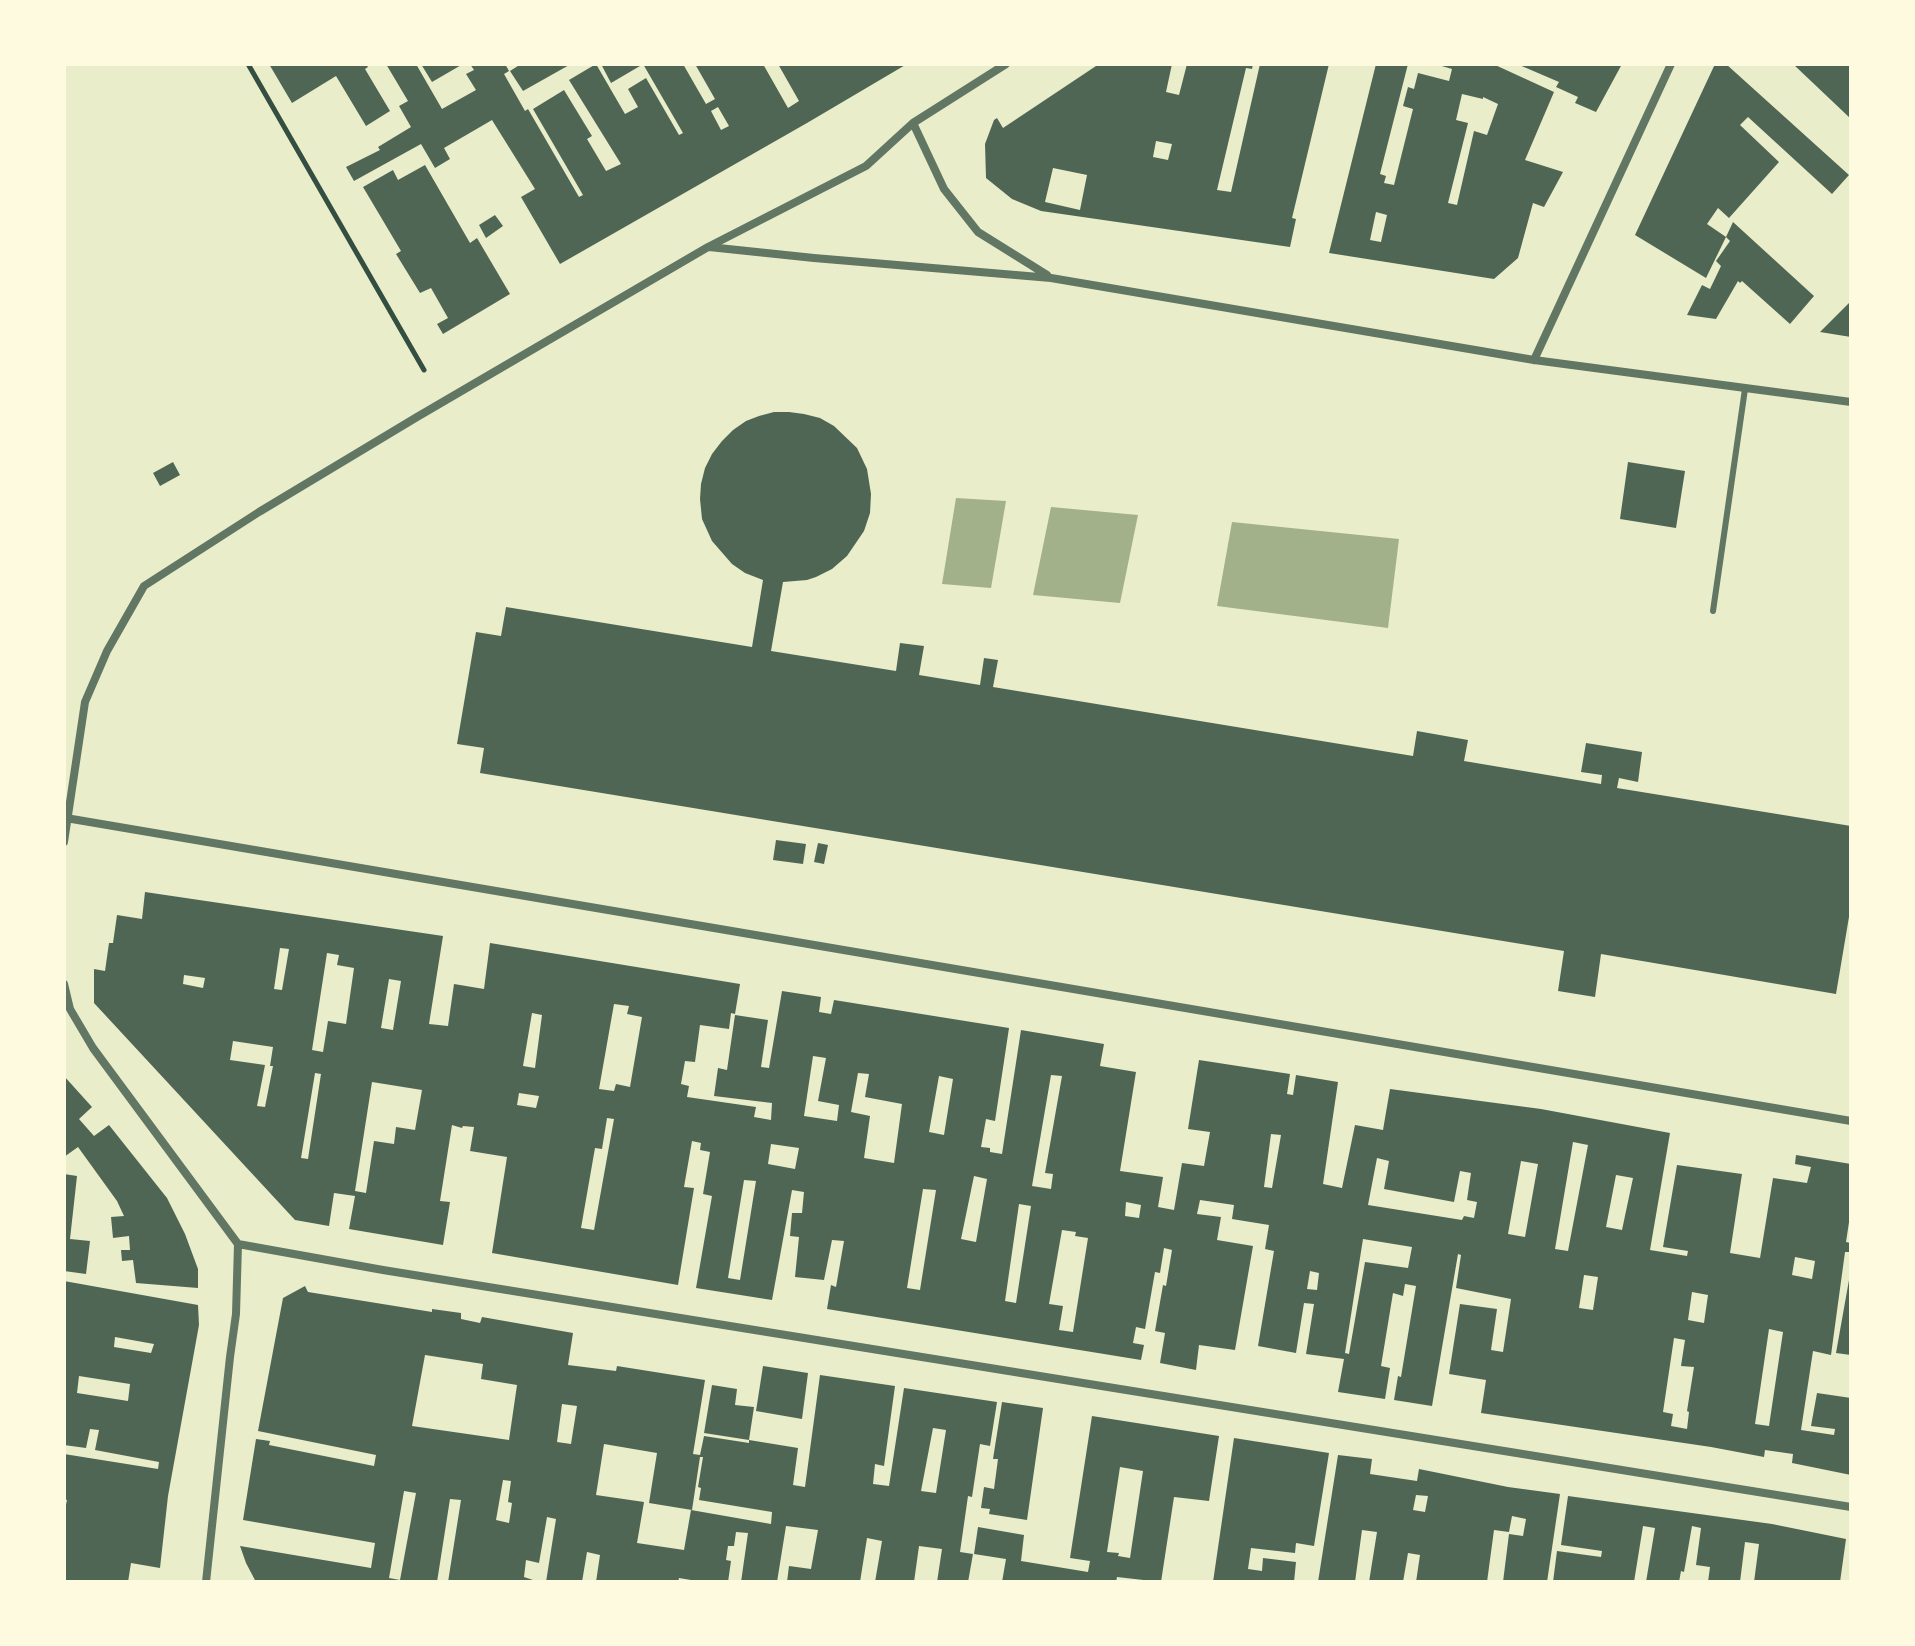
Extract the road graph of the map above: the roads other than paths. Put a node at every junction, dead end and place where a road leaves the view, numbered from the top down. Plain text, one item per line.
1 (1006, 64) edge
2 (1671, 64) edge
3 (913, 123) junction
4 (708, 247) junction
5 (1051, 278) junction
6 (1534, 360) junction
7 (1745, 389) junction
8 (1851, 402) edge
9 (1713, 611) dead end
10 (66, 818) junction
11 (64, 842) edge
12 (64, 984) edge
13 (1851, 1121) edge
14 (238, 1244) junction
15 (1851, 1507) edge
16 (206, 1582) edge

1 - 3 street
2 - 6 street
3 - 4 street
3 - 5 street
4 - 5 street
4 - 10 street
5 - 6 street
6 - 7 street
7 - 8 street
7 - 9 lane
10 - 11 street
10 - 13 street
12 - 14 street
14 - 15 street
14 - 16 street

